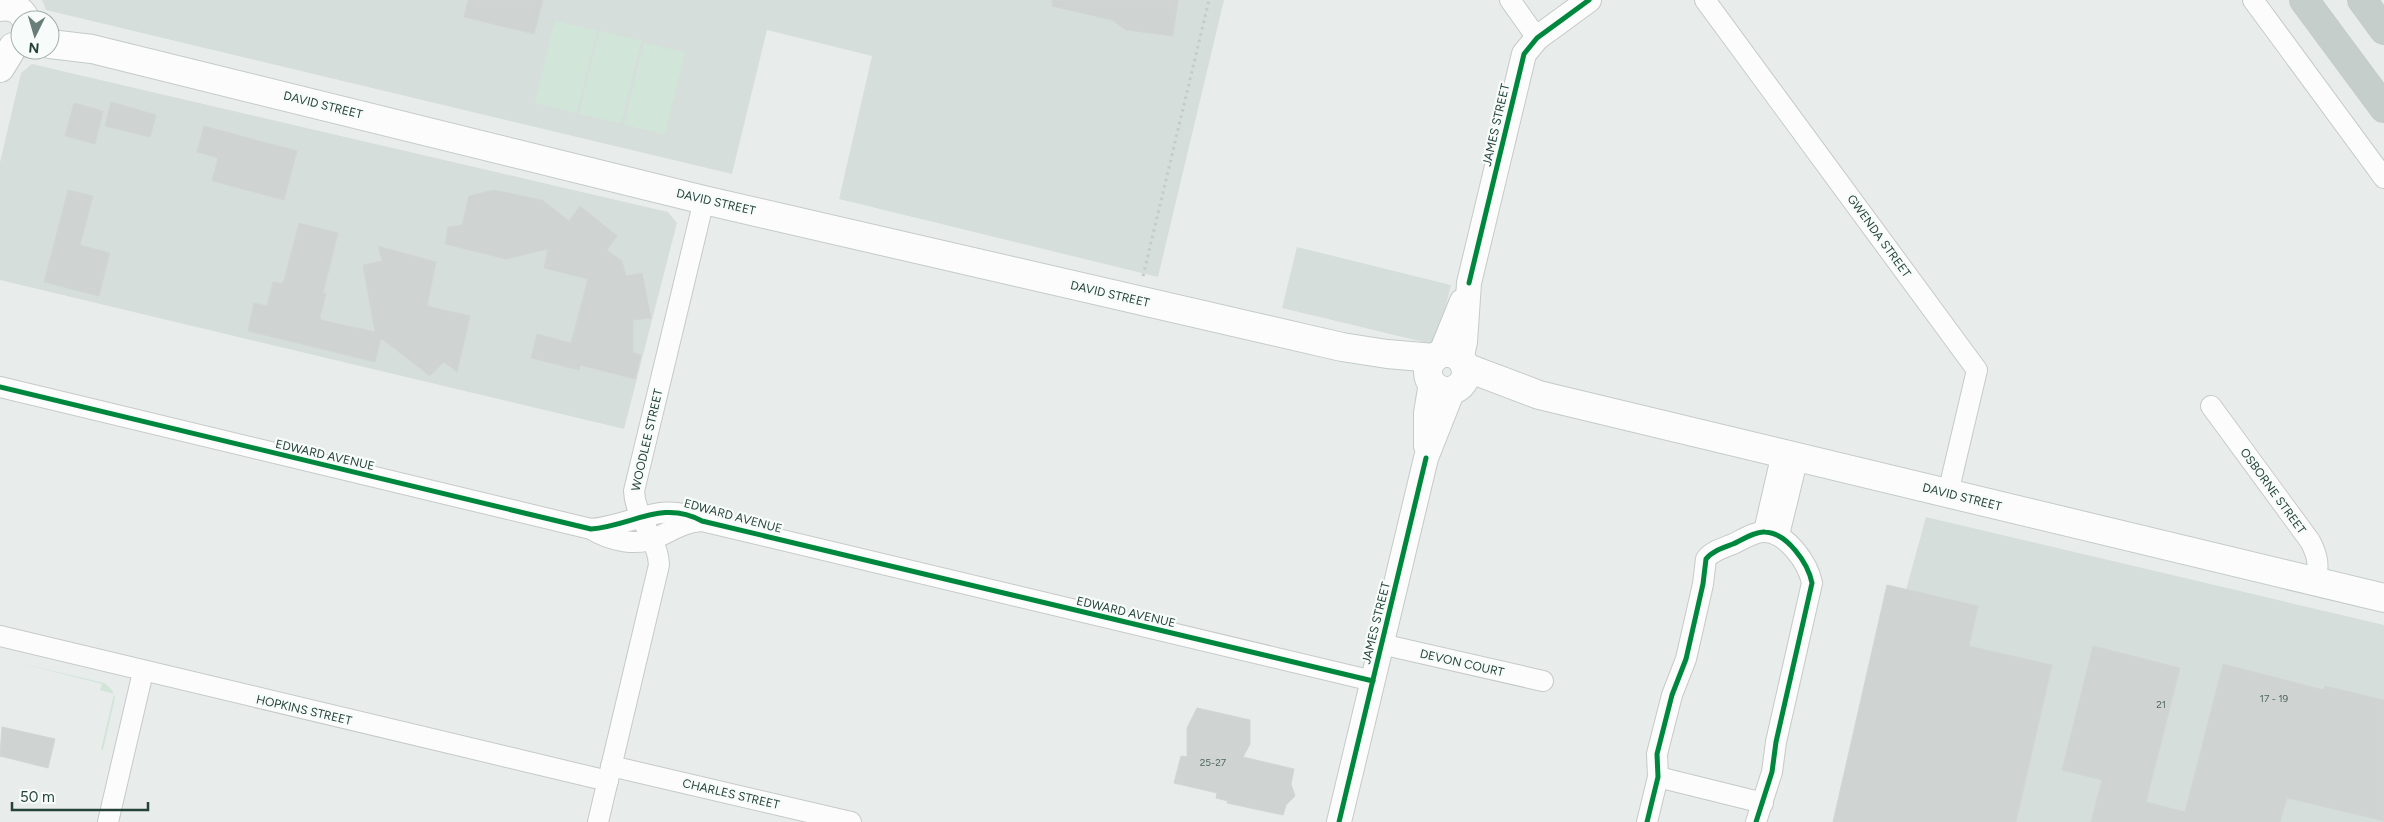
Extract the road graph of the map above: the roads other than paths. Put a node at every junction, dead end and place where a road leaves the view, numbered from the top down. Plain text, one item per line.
1 (1510, 0) edge
2 (1589, 0) edge
3 (1705, 0) edge
4 (2253, 0) edge
5 (2304, 0) edge
6 (2362, 0) edge
7 (2384, 30) edge
8 (60, 36) edge
9 (1537, 38) junction
10 (60, 45) edge
11 (92, 49) junction
12 (2384, 108) edge
13 (2384, 178) edge
14 (704, 200) junction
15 (1446, 373) junction
16 (0, 388) edge
17 (2211, 406) dead end
18 (1790, 455) junction
19 (1948, 493) junction
20 (641, 517) junction
21 (702, 521) junction
22 (591, 529) junction
23 (1772, 533) junction
24 (653, 539) junction
25 (2316, 582) junction
26 (2384, 598) edge
27 (0, 636) edge
28 (1381, 644) junction
29 (143, 672) junction
30 (1373, 681) junction
31 (1543, 681) dead end
32 (609, 774) junction
33 (1658, 777) junction
34 (1763, 803) junction
35 (108, 822) edge
36 (598, 822) edge
37 (851, 822) edge
38 (1339, 822) edge
39 (1647, 822) edge
40 (1756, 822) edge

1 - 9 street
2 - 9 street, JAMES STREET
3 - 19 street, GWENDA STREET
4 - 13 street
5 - 12 highway
6 - 7 highway
8 - 11 main road, DAVID STREET
9 - 15 street, JAMES STREET
10 - 11 main road, DAVID STREET
11 - 14 main road, DAVID STREET
14 - 15 main road, DAVID STREET
14 - 20 street, WOODLEE STREET
15 - 18 main road, DAVID STREET
15 - 28 street, JAMES STREET
16 - 22 street, EDWARD AVENUE
17 - 25 street, OSBORNE STREET
18 - 19 main road, DAVID STREET
18 - 23 street
19 - 25 main road, DAVID STREET
20 - 21 street, EDWARD AVENUE
20 - 22 street, EDWARD AVENUE
20 - 24 street, WOODLEE STREET
21 - 24 street, EDWARD AVENUE
21 - 30 street, EDWARD AVENUE
22 - 24 street, EDWARD AVENUE
23 - 33 street
23 - 34 street
24 - 32 street, WOODLEE STREET
25 - 26 main road, DAVID STREET
27 - 29 street, HOPKINS STREET
28 - 30 street, JAMES STREET
28 - 31 street, DEVON COURT
29 - 32 street, HOPKINS STREET
29 - 35 street
30 - 38 street, JAMES STREET
32 - 36 street, WOODLEE STREET
32 - 37 street, CHARLES STREET
33 - 34 street
33 - 39 street
34 - 40 street

